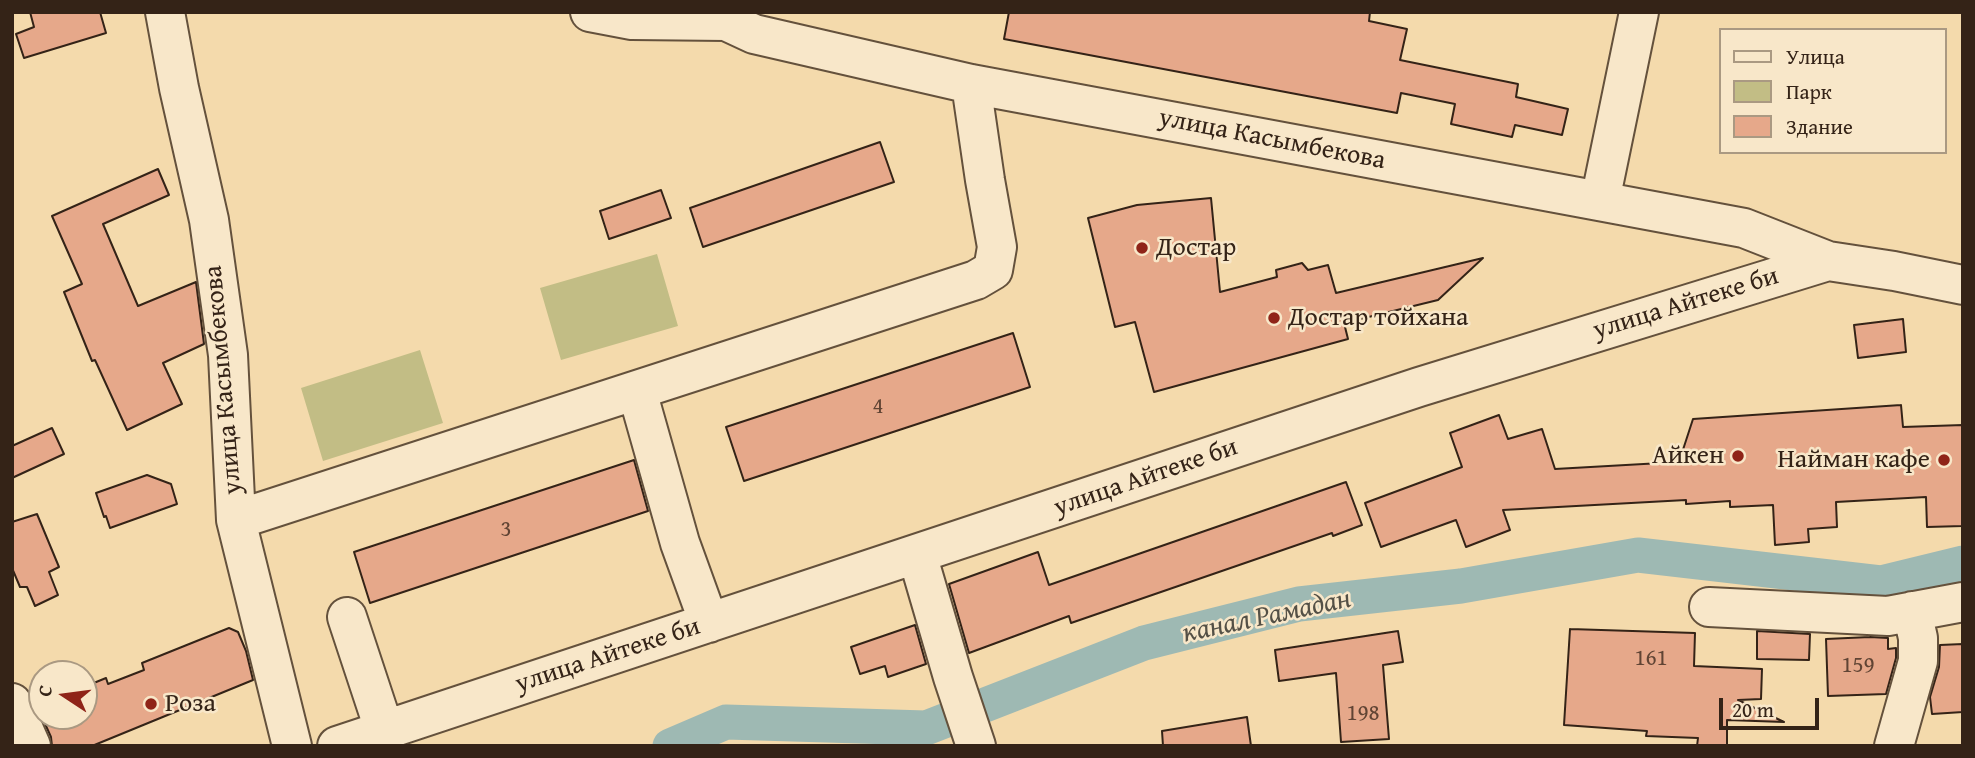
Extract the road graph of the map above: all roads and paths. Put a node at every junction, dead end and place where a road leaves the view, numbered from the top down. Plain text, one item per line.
1 (165, 12) edge
2 (1639, 12) edge
3 (603, 15) edge
4 (722, 17) edge
5 (971, 84) junction
6 (1600, 201) junction
7 (1828, 261) junction
8 (1963, 285) edge
9 (636, 391) junction
10 (236, 520) junction
11 (917, 554) junction
12 (1963, 602) edge
13 (1709, 607) dead end
14 (1912, 611) junction
15 (347, 617) dead end
16 (709, 623) junction
17 (12, 703) edge
18 (384, 729) junction
19 (974, 739) edge
20 (31, 746) edge
21 (292, 746) edge
22 (337, 746) edge
23 (1894, 746) edge

1 - 10 street, улица Касымбекова
2 - 6 street
3 - 4 street
4 - 5 street, улица Касымбекова
5 - 6 street, улица Касымбекова
5 - 9 street
6 - 7 street, улица Касымбекова
7 - 8 street, улица Айтеке би
7 - 11 street, улица Айтеке би
9 - 10 street
9 - 16 street
10 - 21 street, улица Касымбекова
11 - 16 street, улица Айтеке би
11 - 19 street
12 - 14 street
13 - 14 street
14 - 23 street
15 - 18 street
16 - 18 street, улица Айтеке би
17 - 20 street
18 - 22 street, улица Айтеке би

